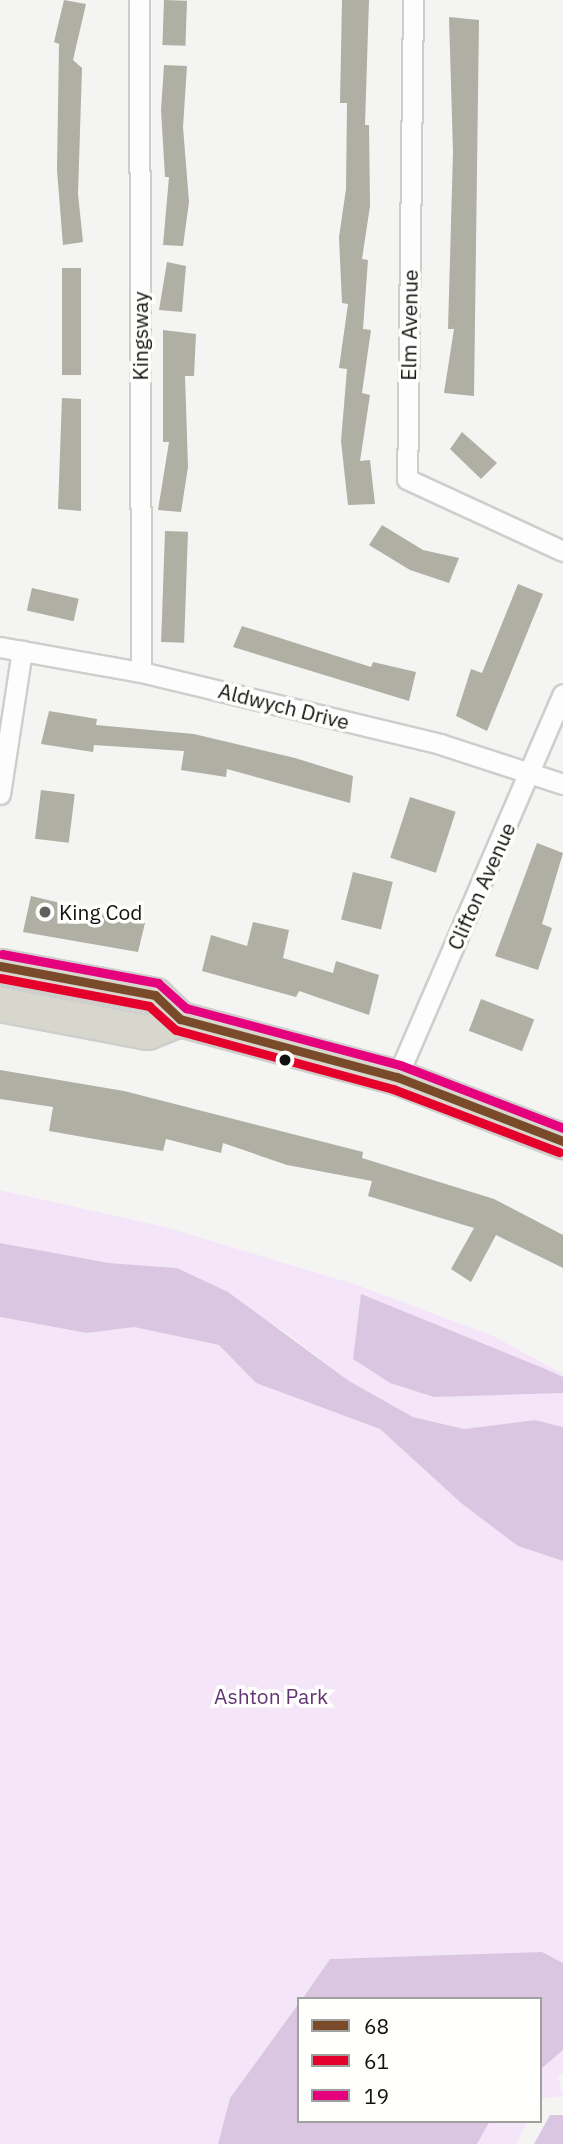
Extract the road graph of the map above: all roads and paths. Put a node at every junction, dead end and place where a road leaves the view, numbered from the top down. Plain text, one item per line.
1 (139, 0) edge
2 (413, 0) edge
3 (563, 551) edge
4 (0, 647) edge
5 (22, 651) junction
6 (141, 672) junction
7 (563, 694) edge
8 (530, 772) junction
9 (563, 784) edge
10 (0, 794) edge
11 (0, 967) edge
12 (0, 1004) edge
13 (180, 1019) junction
14 (397, 1077) junction
15 (563, 1141) edge

1 - 6 street, Kingsway
2 - 3 street, Elm Avenue
4 - 5 street, Aldwych Drive
5 - 6 street, Aldwych Drive
5 - 10 street
6 - 8 street, Aldwych Drive
7 - 8 street, Clifton Avenue
8 - 9 street, Aldwych Drive
8 - 14 street, Clifton Avenue
11 - 13 highway
12 - 13 highway
13 - 14 highway
14 - 15 highway

